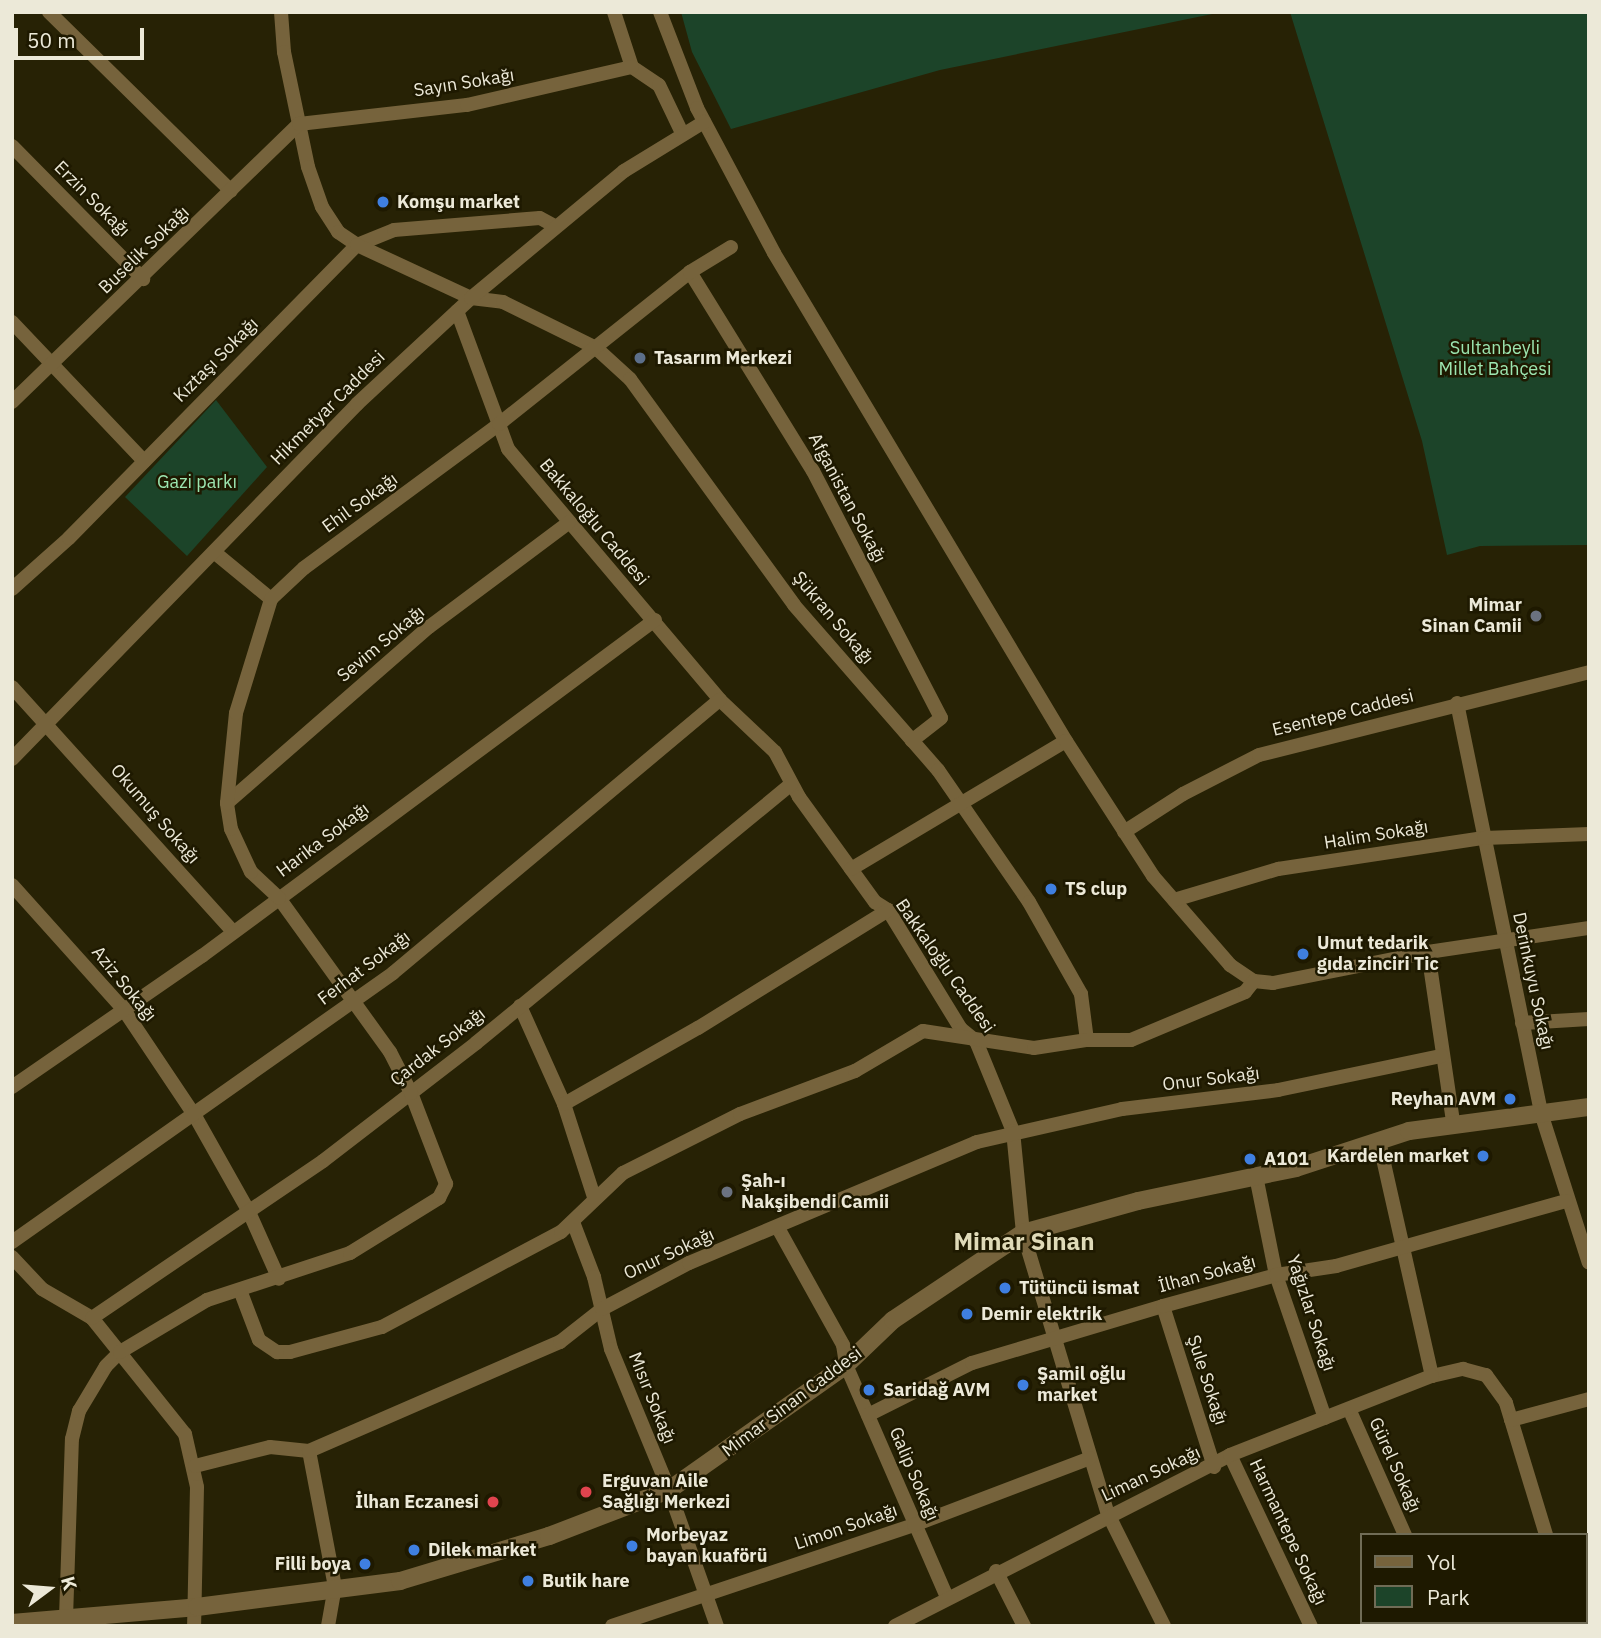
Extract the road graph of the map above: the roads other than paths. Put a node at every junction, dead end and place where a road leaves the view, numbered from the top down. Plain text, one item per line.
1 (49, 12) edge
2 (281, 12) edge
3 (614, 12) edge
4 (660, 12) edge
5 (632, 67) junction
6 (705, 122) junction
7 (299, 124) junction
8 (682, 132) junction
9 (12, 146) edge
10 (231, 191) junction
11 (556, 227) junction
12 (357, 246) junction
13 (731, 247) dead end
14 (690, 272) junction
15 (143, 279) junction
16 (471, 298) junction
17 (457, 311) junction
18 (12, 322) edge
19 (596, 348) junction
20 (53, 363) junction
21 (12, 402) edge
22 (499, 424) junction
23 (144, 461) junction
24 (568, 523) junction
25 (214, 552) junction
26 (12, 589) edge
27 (271, 599) junction
28 (655, 620) junction
29 (1589, 672) edge
30 (12, 687) edge
31 (720, 700) junction
32 (1457, 703) junction
33 (48, 722) junction
34 (912, 741) junction
35 (1066, 741) junction
36 (12, 759) edge
37 (791, 784) junction
38 (227, 803) junction
39 (962, 806) junction
40 (1124, 832) junction
41 (1589, 834) edge
42 (1484, 838) junction
43 (851, 869) junction
44 (12, 885) edge
45 (279, 898) junction
46 (1174, 900) junction
47 (887, 910) junction
48 (1589, 928) edge
49 (233, 932) junction
50 (1506, 942) junction
51 (1428, 952) junction
52 (1254, 981) junction
53 (354, 1002) junction
54 (520, 1006) junction
55 (124, 1010) junction
56 (1589, 1018) edge
57 (1522, 1023) junction
58 (1087, 1040) junction
59 (976, 1041) junction
60 (1441, 1056) junction
61 (12, 1087) edge
62 (411, 1093) junction
63 (564, 1104) junction
64 (1589, 1107) edge
65 (1541, 1113) junction
66 (195, 1116) junction
67 (1453, 1122) junction
68 (1013, 1131) junction
69 (1378, 1141) junction
70 (1256, 1176) junction
71 (594, 1197) junction
72 (1566, 1201) junction
73 (249, 1212) junction
74 (573, 1222) junction
75 (778, 1228) junction
76 (1023, 1233) junction
77 (12, 1242) edge
78 (1400, 1244) junction
79 (12, 1257) edge
80 (1589, 1263) edge
81 (1276, 1275) junction
82 (279, 1279) junction
83 (240, 1290) junction
84 (1163, 1306) junction
85 (602, 1309) junction
86 (92, 1318) junction
87 (1052, 1339) junction
88 (120, 1352) junction
89 (846, 1365) junction
90 (1432, 1376) junction
91 (1589, 1399) edge
92 (1350, 1411) junction
93 (868, 1415) junction
94 (1325, 1418) junction
95 (1511, 1420) junction
96 (309, 1451) junction
97 (1230, 1455) junction
98 (1090, 1458) junction
99 (195, 1466) junction
100 (1214, 1467) junction
101 (669, 1490) junction
102 (1108, 1514) junction
103 (914, 1525) junction
104 (1404, 1533) edge
105 (1545, 1533) edge
106 (996, 1571) junction
107 (335, 1587) junction
108 (707, 1595) junction
109 (947, 1597) junction
110 (197, 1607) junction
111 (66, 1618) junction
112 (23, 1623) edge
113 (194, 1626) edge
114 (328, 1626) edge
115 (612, 1626) edge
116 (718, 1626) edge
117 (895, 1626) edge
118 (1024, 1626) edge
119 (1164, 1626) edge
120 (1311, 1626) edge

1 - 10 street
2 - 7 street
3 - 5 street
4 - 6 street
5 - 7 street, Sayın Sokağı
5 - 8 street
6 - 8 street, Hikmetyar Caddesi
6 - 35 street
7 - 10 street, Buselik Sokağı
7 - 12 street
8 - 11 street, Hikmetyar Caddesi
9 - 15 street, Erzin Sokağı
10 - 15 street, Buselik Sokağı
11 - 12 street
11 - 16 street, Hikmetyar Caddesi
12 - 16 street
12 - 23 street, Kıztaşı Sokağı
13 - 14 street, Ehil Sokağı
14 - 19 street, Ehil Sokağı
14 - 34 street, Afganistan Sokağı
15 - 20 street, Buselik Sokağı
16 - 17 street, Hikmetyar Caddesi
16 - 19 street, Şükran Sokağı
17 - 22 street, Bakkaloğlu Caddesi
17 - 25 street, Hikmetyar Caddesi
18 - 20 street
19 - 22 street, Ehil Sokağı
19 - 34 street, Şükran Sokağı
20 - 21 street, Buselik Sokağı
20 - 23 street
22 - 24 street, Bakkaloğlu Caddesi
22 - 27 street, Ehil Sokağı
23 - 26 street, Kıztaşı Sokağı
24 - 28 street, Bakkaloğlu Caddesi
24 - 38 street, Sevim Sokağı
25 - 27 street
25 - 33 street, Hikmetyar Caddesi
27 - 38 street, Ehil Sokağı
28 - 31 street, Bakkaloğlu Caddesi
28 - 45 street, Harika Sokağı
29 - 32 street, Esentepe Caddesi
30 - 33 street, Okumuş Sokağı
31 - 37 street, Bakkaloğlu Caddesi
31 - 53 street, Ferhat Sokağı
32 - 40 street, Esentepe Caddesi
32 - 42 street, Derinkuyu Sokağı
33 - 36 street, Hikmetyar Caddesi
33 - 49 street, Okumuş Sokağı
34 - 39 street, Şükran Sokağı
35 - 39 street
35 - 40 street
37 - 43 street, Bakkaloğlu Caddesi
37 - 54 street, Çardak Sokağı
38 - 45 street, Ehil Sokağı
39 - 43 street
39 - 58 street, Şükran Sokağı
40 - 46 street
41 - 42 street, Halim Sokağı
42 - 46 street, Halim Sokağı
42 - 50 street, Derinkuyu Sokağı
43 - 47 street, Bakkaloğlu Caddesi
44 - 55 street, Aziz Sokağı
45 - 49 street, Harika Sokağı
45 - 53 street, Ehil Sokağı
46 - 52 street
47 - 59 street, Bakkaloğlu Caddesi
47 - 63 street
48 - 50 street
49 - 55 street, Harika Sokağı
50 - 51 street
50 - 57 street, Derinkuyu Sokağı
51 - 52 street
51 - 60 street
52 - 58 street
53 - 62 street, Ehil Sokağı
53 - 66 street, Ferhat Sokağı
54 - 62 street, Çardak Sokağı
54 - 63 street
55 - 61 street, Harika Sokağı
55 - 66 street, Aziz Sokağı
56 - 57 street
57 - 65 street, Derinkuyu Sokağı
58 - 59 street
59 - 68 street, Bakkaloğlu Caddesi
59 - 71 street
60 - 67 street
60 - 68 street, Onur Sokağı
62 - 73 street, Çardak Sokağı
62 - 82 street, Ehil Sokağı
63 - 71 street
64 - 65 street, Mimar Sinan Caddesi
65 - 67 street, Mimar Sinan Caddesi
65 - 72 street, Derinkuyu Sokağı
66 - 73 street, Aziz Sokağı
66 - 77 street, Ferhat Sokağı
67 - 69 street, Mimar Sinan Caddesi
68 - 75 street, Onur Sokağı
68 - 76 street, Bakkaloğlu Caddesi
69 - 70 street, Mimar Sinan Caddesi
69 - 78 street
70 - 76 street, Mimar Sinan Caddesi
70 - 81 street, Yağızlar Sokağı
71 - 74 street
72 - 78 street, İlhan Sokağı
72 - 80 street, Derinkuyu Sokağı
73 - 82 street, Aziz Sokağı
73 - 86 street, Çardak Sokağı
74 - 83 street
74 - 85 street, Mısır Sokağı
75 - 85 street, Onur Sokağı
75 - 89 street, Galip Sokağı
76 - 87 street, Bakkaloğlu Caddesi
76 - 89 street, Mimar Sinan Caddesi
78 - 81 street, İlhan Sokağı
78 - 90 street
79 - 86 street
81 - 84 street, İlhan Sokağı
81 - 94 street, Yağızlar Sokağı
82 - 83 street
83 - 88 street
84 - 87 street, İlhan Sokağı
84 - 100 street, Şule Sokağı
85 - 96 street, Onur Sokağı
85 - 101 street, Mısır Sokağı
86 - 88 street
87 - 93 street, İlhan Sokağı
87 - 98 street, Bakkaloğlu Caddesi
88 - 99 street
88 - 111 street
89 - 93 street, Galip Sokağı
89 - 101 street, Mimar Sinan Caddesi
90 - 92 street, Liman Sokağı
90 - 95 street, Liman Sokağı
91 - 95 street
92 - 94 street, Liman Sokağı
92 - 104 street, Gürel Sokağı
93 - 103 street, Galip Sokağı
94 - 97 street, Liman Sokağı
95 - 105 street
96 - 99 street
96 - 107 street
97 - 100 street, Liman Sokağı
97 - 120 street, Harmantepe Sokağı
98 - 102 street, Bakkaloğlu Caddesi
98 - 103 street, Limon Sokağı
99 - 110 street
100 - 102 street, Liman Sokağı
101 - 107 street, Mimar Sinan Caddesi
101 - 108 street, Mısır Sokağı
102 - 106 street, Liman Sokağı
102 - 119 street, Bakkaloğlu Caddesi
103 - 108 street, Limon Sokağı
103 - 109 street, Galip Sokağı
106 - 109 street, Liman Sokağı
106 - 118 street
107 - 110 street, Mimar Sinan Caddesi
107 - 114 street
108 - 115 street, Limon Sokağı
108 - 116 street, Mısır Sokağı
109 - 117 street, Liman Sokağı
110 - 111 street, Mimar Sinan Caddesi
110 - 113 street
111 - 112 street, Mimar Sinan Caddesi

